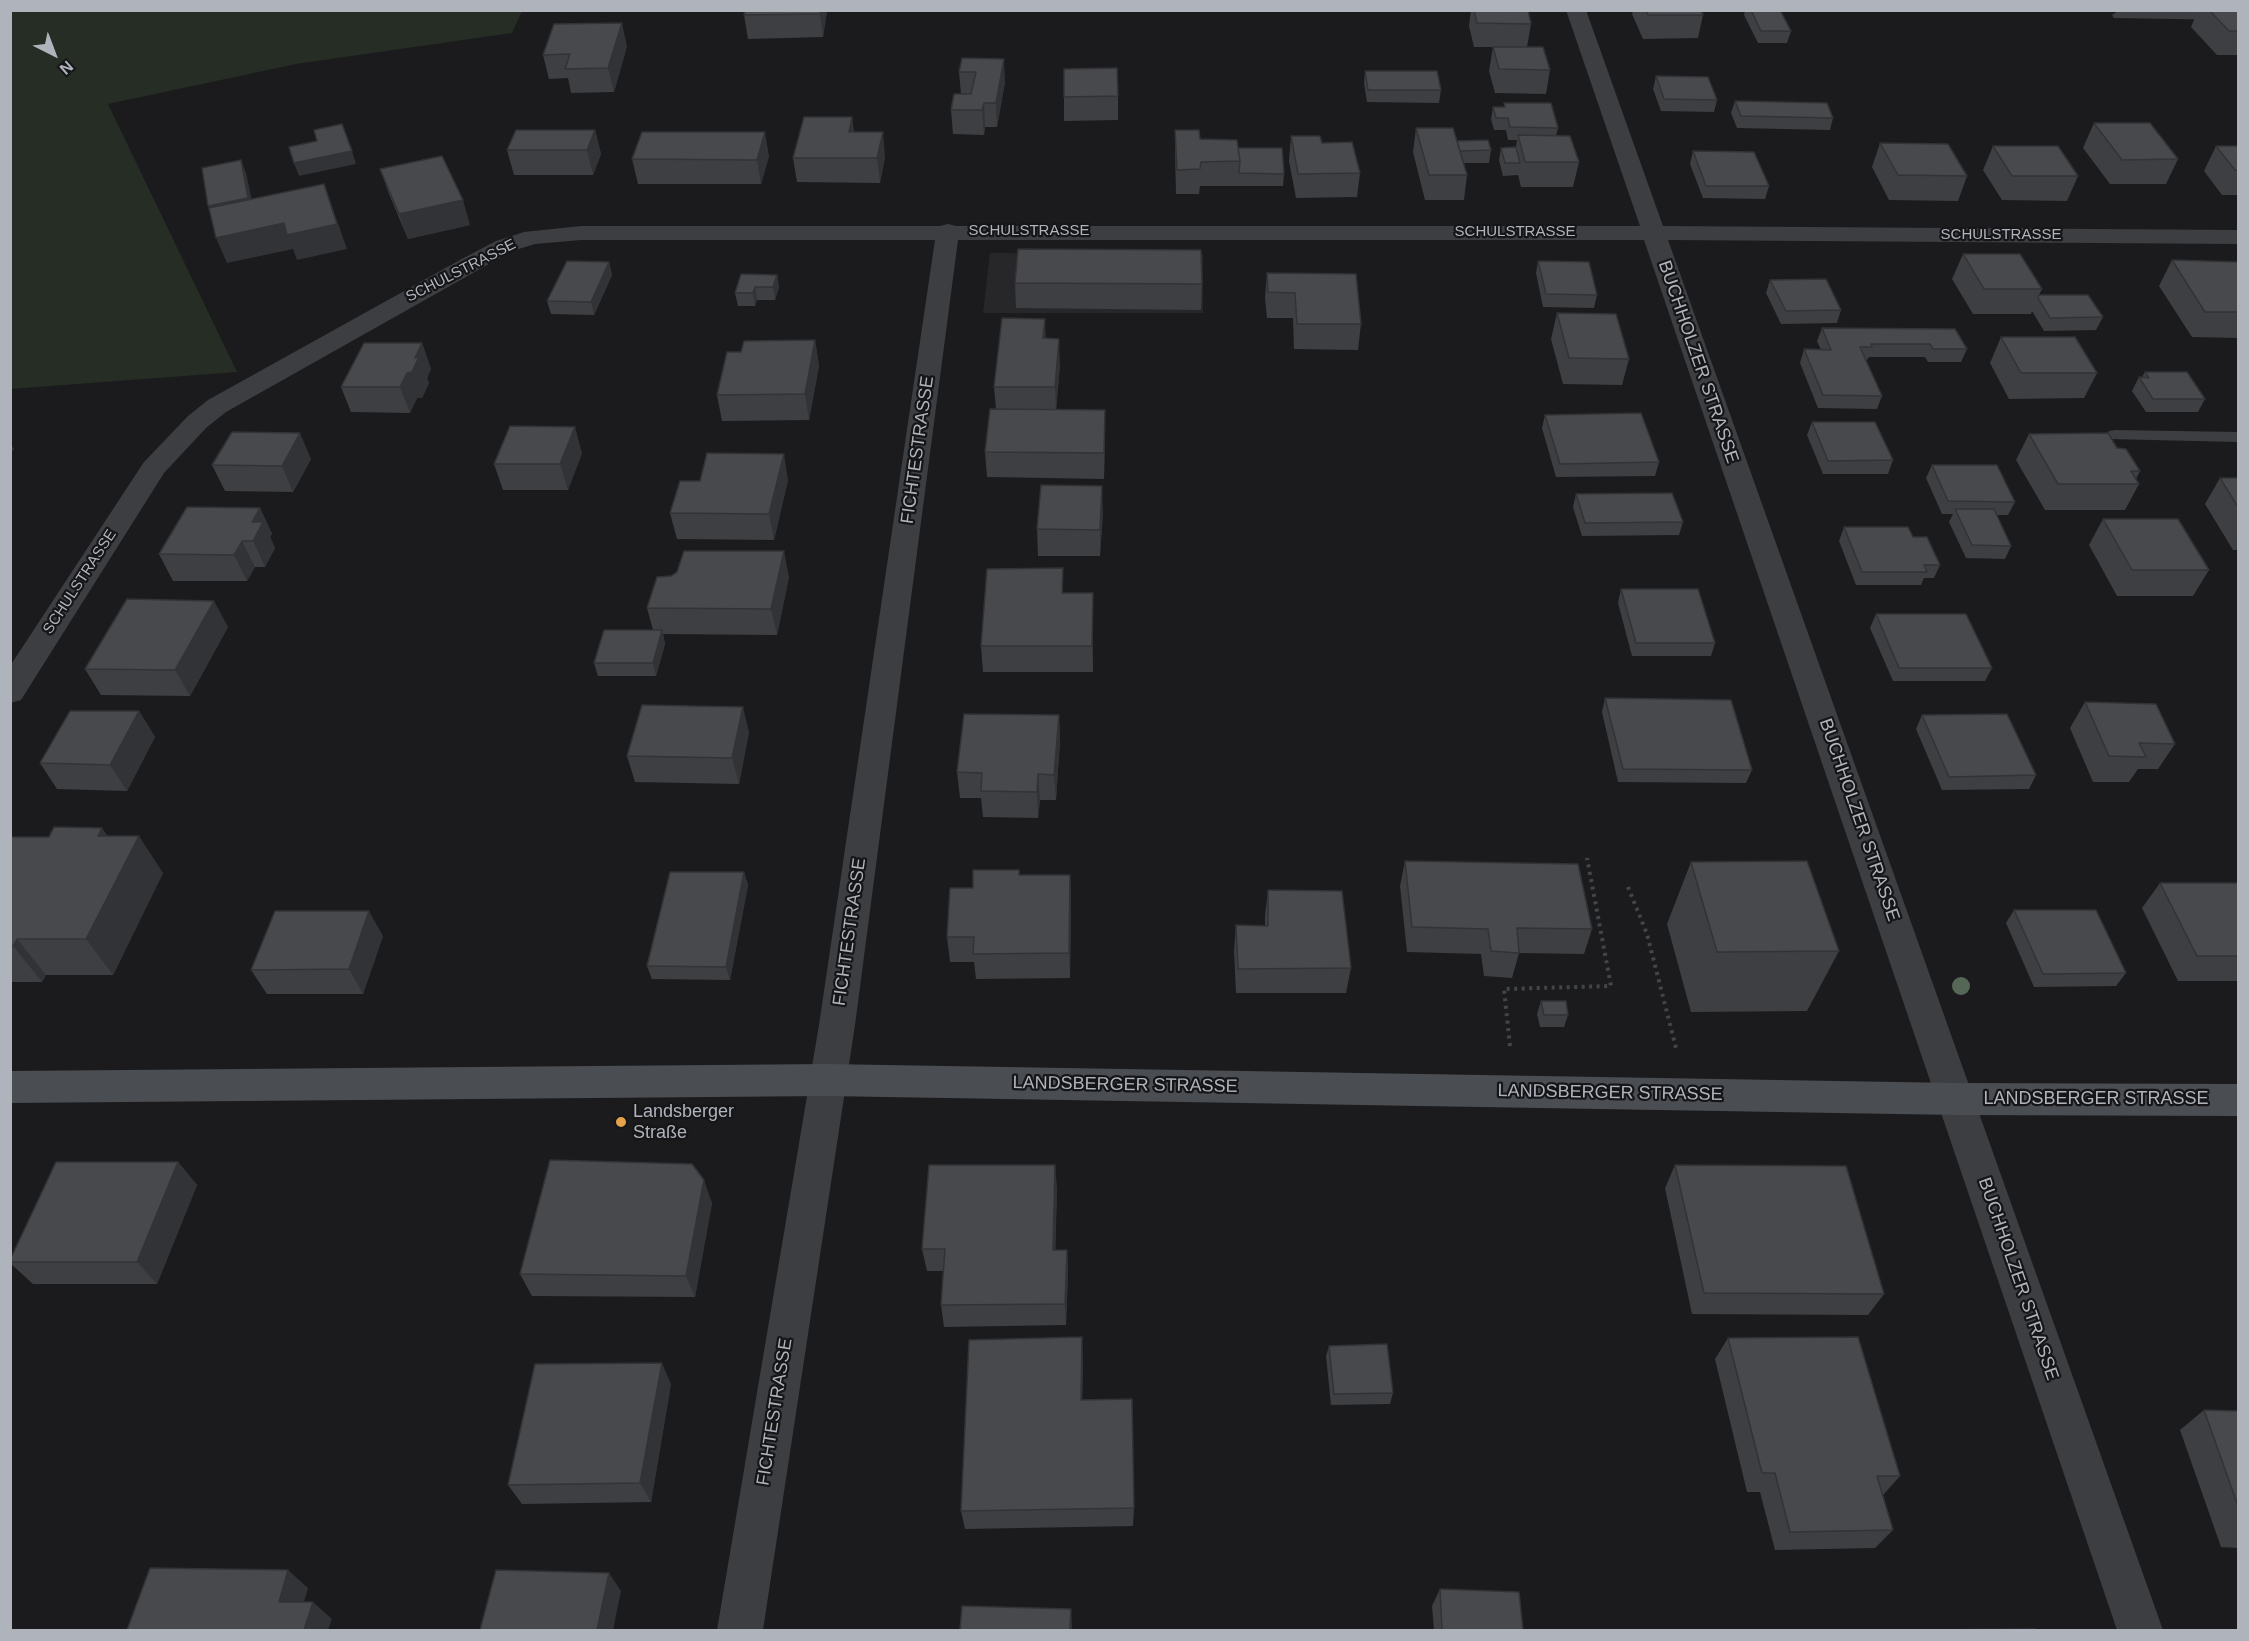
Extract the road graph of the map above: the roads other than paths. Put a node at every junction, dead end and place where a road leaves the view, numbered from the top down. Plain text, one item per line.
1 (1576, 10) edge
2 (2118, 15) dead end
3 (2238, 16) edge
4 (948, 231) junction
5 (1653, 233) junction
6 (2238, 237) edge
7 (2115, 435) dead end
8 (2238, 437) edge
9 (10, 692) edge
10 (827, 1080) junction
11 (10, 1087) edge
12 (1956, 1099) junction
13 (2238, 1100) edge
14 (740, 1630) edge
15 (2140, 1630) edge

1 - 5 street, BUCHHOLZER STRASSE
2 - 3 lane
4 - 5 street, SCHULSTRASSE
4 - 9 street, SCHULSTRASSE
4 - 10 street, FICHTESTRASSE
5 - 6 street, SCHULSTRASSE
5 - 12 street, BUCHHOLZER STRASSE
7 - 8 lane
10 - 11 main road, LANDSBERGER STRASSE
10 - 12 main road, LANDSBERGER STRASSE
10 - 14 street, FICHTESTRASSE
12 - 13 main road, LANDSBERGER STRASSE
12 - 15 street, BUCHHOLZER STRASSE

